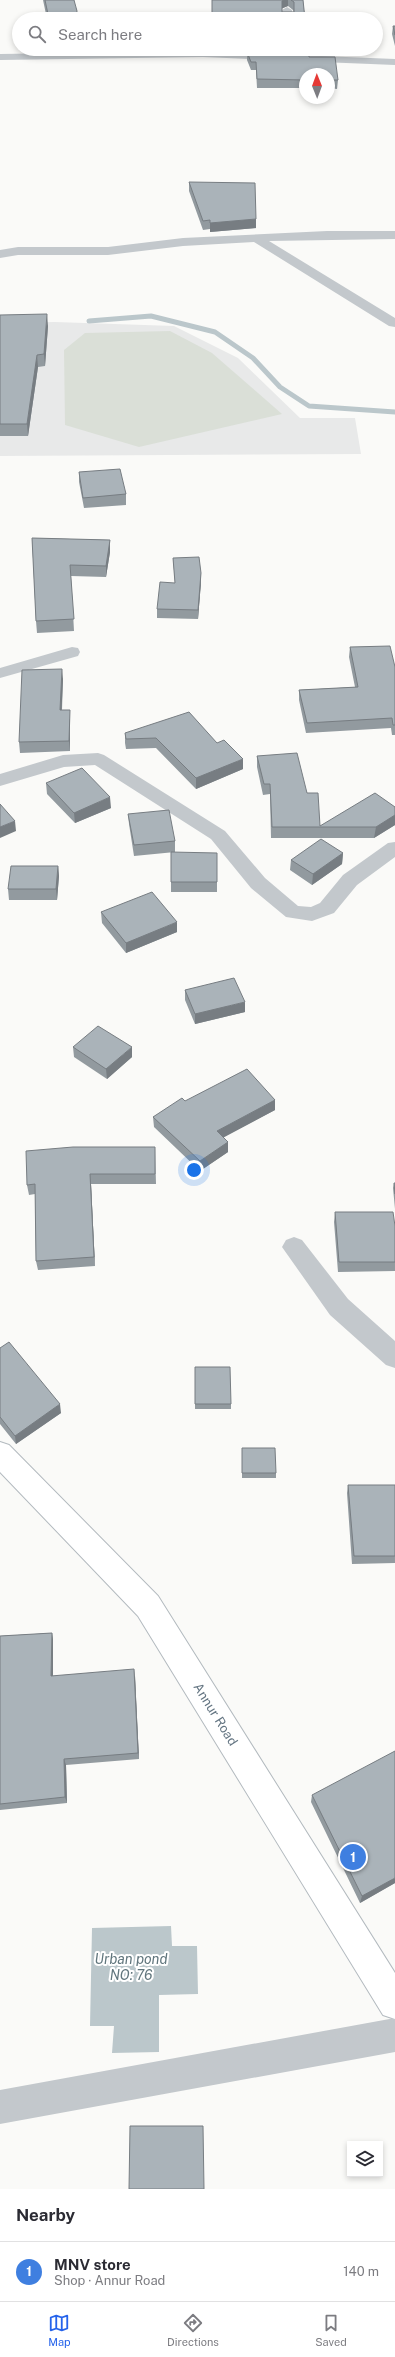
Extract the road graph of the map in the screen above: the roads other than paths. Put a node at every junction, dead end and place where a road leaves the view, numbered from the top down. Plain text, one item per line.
1 (68, 56) edge
2 (343, 56) edge
3 (0, 57) edge
4 (395, 62) edge
5 (395, 234) edge
6 (256, 238) junction
7 (0, 254) edge
8 (394, 323) dead end
9 (72, 652) dead end
10 (0, 673) edge
11 (0, 780) edge
12 (395, 848) edge
13 (294, 1247) dead end
14 (395, 1358) edge
15 (0, 1454) edge
16 (395, 2003) edge
17 (395, 2035) edge
18 (0, 2107) edge

1 - 3 street
2 - 4 street
5 - 6 street
6 - 7 street
6 - 8 street
9 - 10 street
11 - 12 street
13 - 14 street
15 - 16 main road, Annur Road
17 - 18 street

